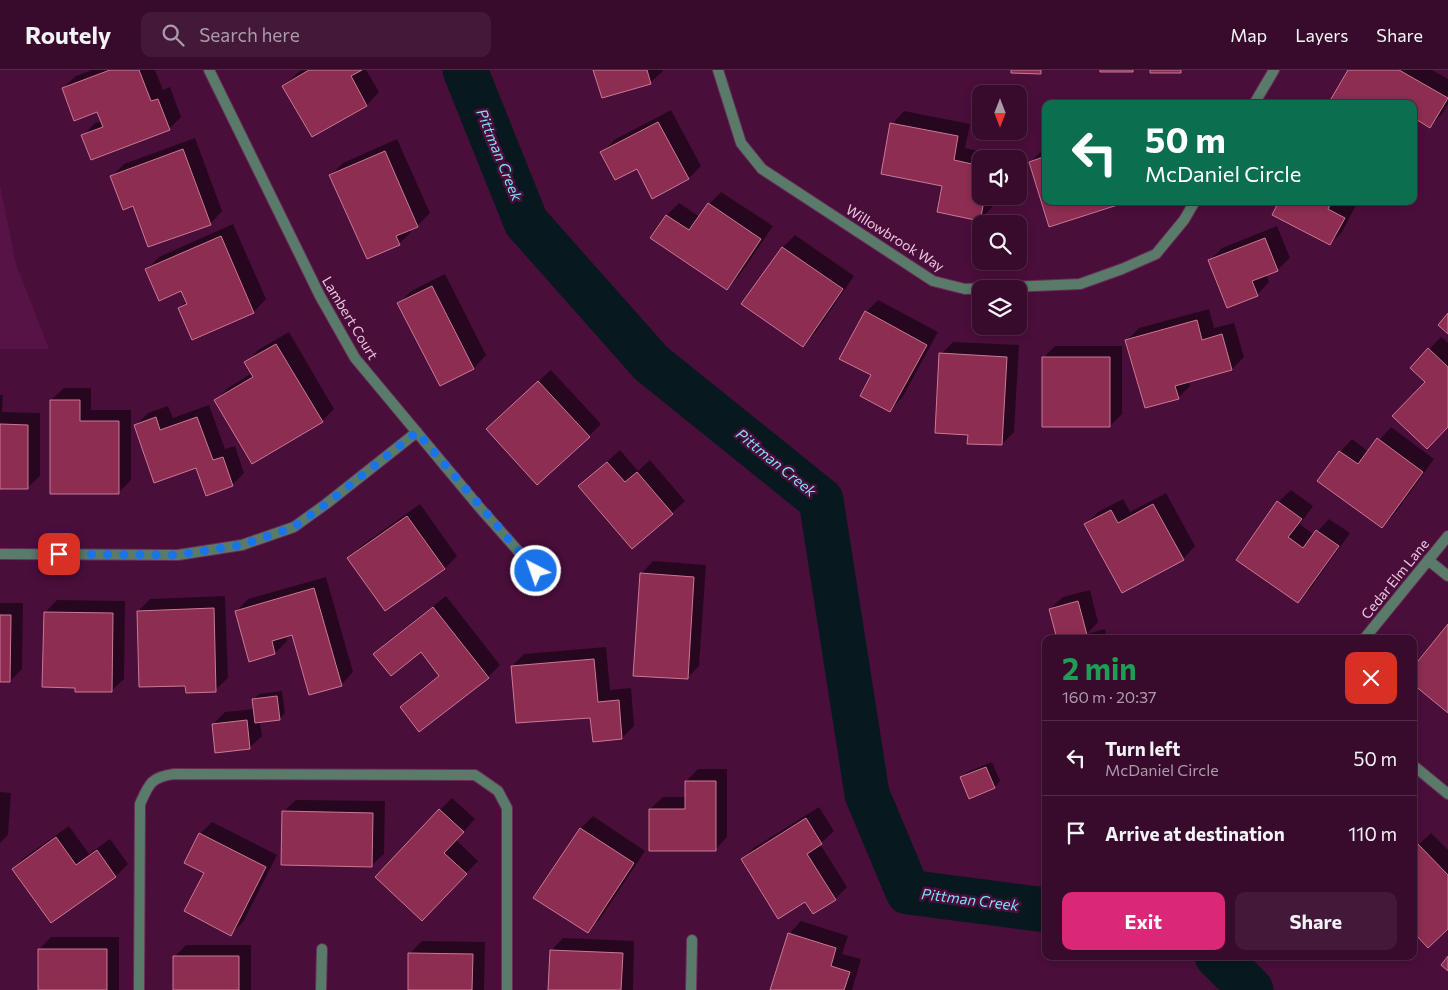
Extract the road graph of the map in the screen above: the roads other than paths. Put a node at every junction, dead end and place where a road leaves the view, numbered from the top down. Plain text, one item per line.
1 (209, 70) edge
2 (718, 70) edge
3 (1274, 70) edge
4 (1256, 100) edge
5 (1193, 205) edge
6 (417, 432) junction
7 (1448, 536) edge
8 (0, 554) edge
9 (1428, 560) junction
10 (536, 571) dead end
11 (1448, 576) edge
12 (1367, 635) edge
13 (1417, 768) edge
14 (1448, 794) edge
15 (692, 940) dead end
16 (322, 949) dead end
17 (139, 990) edge
18 (321, 990) edge
19 (508, 990) edge
20 (692, 990) edge

1 - 6 street, Lambert Court
2 - 5 street, Willowbrook Way
3 - 4 street
6 - 8 street
6 - 10 street, Lambert Court
7 - 9 street, Cedar Elm Lane
9 - 11 street
9 - 12 street, Cedar Elm Lane
13 - 14 street
15 - 20 street
16 - 18 street
17 - 19 street

